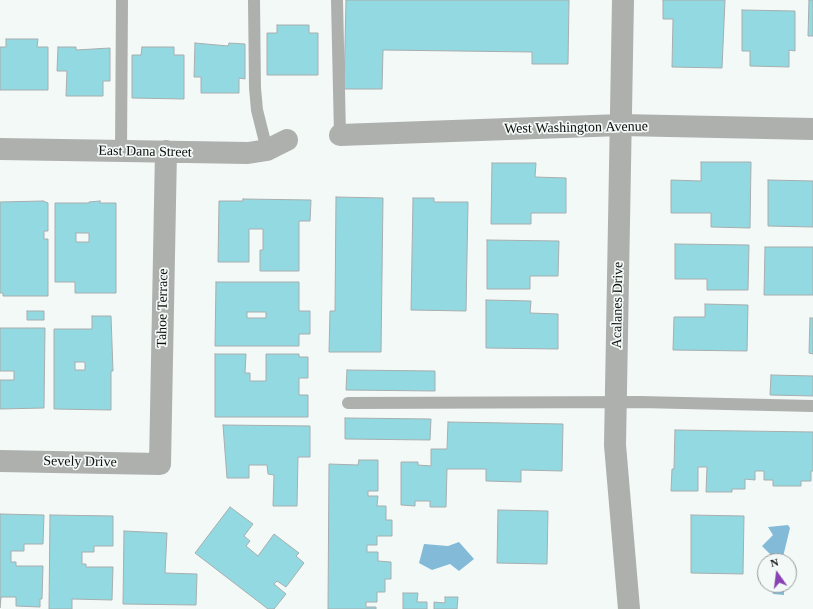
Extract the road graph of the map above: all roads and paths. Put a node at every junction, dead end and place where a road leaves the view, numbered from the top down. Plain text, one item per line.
1 (122, 0) edge
2 (254, 0) edge
3 (337, 0) edge
4 (622, 0) edge
5 (621, 125) junction
6 (813, 130) edge
7 (340, 135) joint
8 (287, 140) dead end
9 (0, 149) edge
10 (267, 150) junction
11 (166, 151) junction
12 (121, 152) junction
13 (616, 402) junction
14 (348, 403) dead end
15 (813, 406) edge
16 (0, 461) edge
17 (160, 464) joint
18 (630, 609) edge

1 - 12 lane
2 - 10 lane
3 - 7 lane
4 - 5 street, Acalanes Drive
5 - 6 street, West Washington Avenue
5 - 7 street, West Washington Avenue
5 - 13 street, Acalanes Drive
8 - 10 street, East Dana Street
9 - 12 street, East Dana Street
10 - 11 street, East Dana Street
11 - 12 street, East Dana Street
11 - 17 street, Tahoe Terrace
13 - 14 lane
13 - 15 lane
13 - 18 street, Acalanes Drive
16 - 17 street, Sevely Drive

